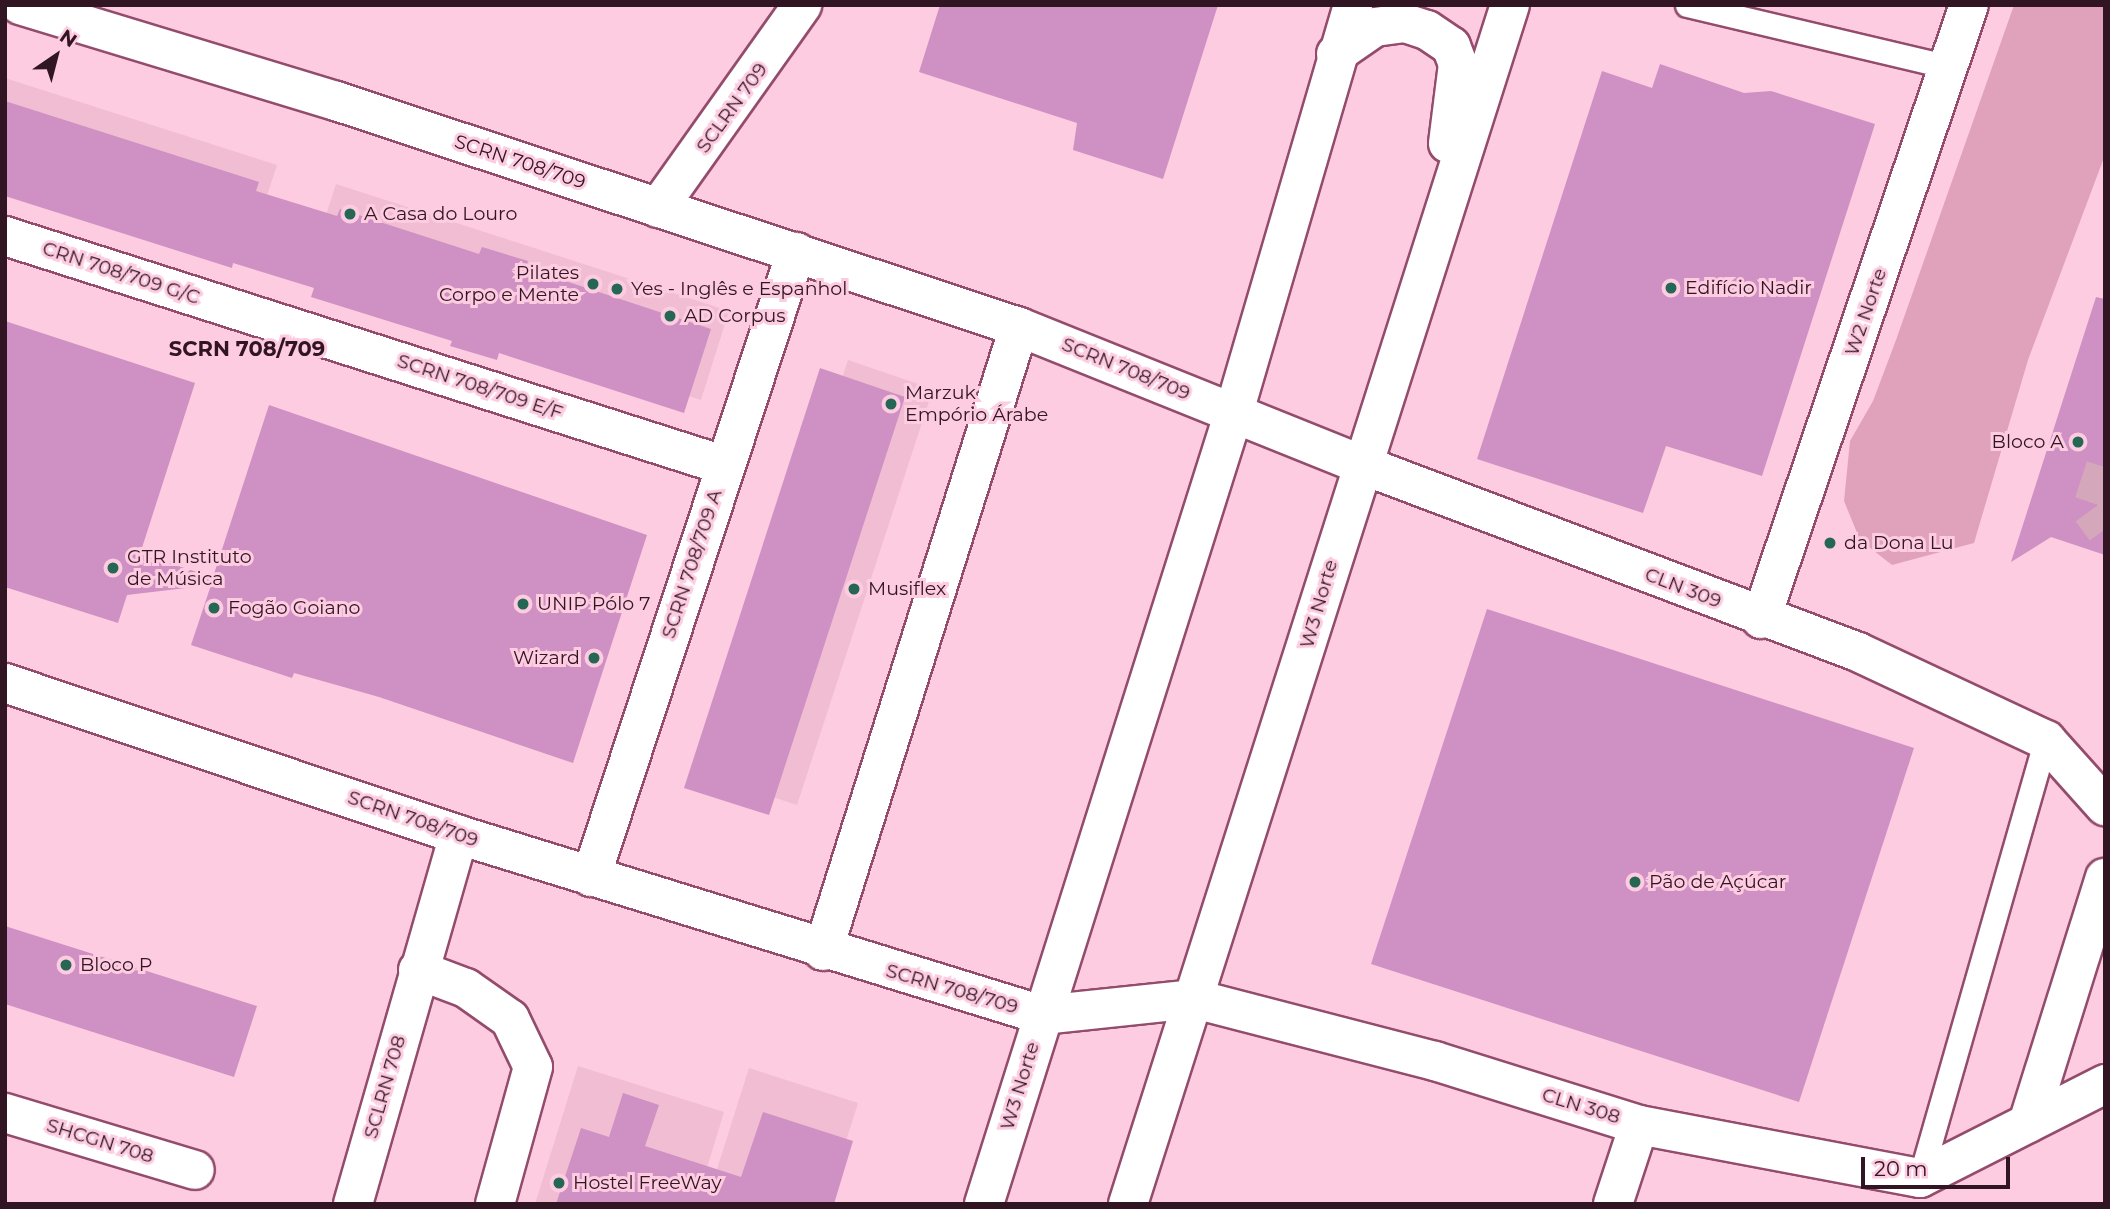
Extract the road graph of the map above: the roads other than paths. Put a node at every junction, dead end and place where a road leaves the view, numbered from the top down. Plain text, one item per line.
1 (20, 5) edge
2 (802, 5) edge
3 (1353, 5) edge
4 (1510, 5) edge
5 (1687, 5) edge
6 (1969, 5) edge
7 (1336, 54) junction
8 (1950, 68) junction
9 (658, 208) junction
10 (5, 236) edge
11 (1434, 245) junction
12 (796, 252) junction
13 (236, 310) joint
14 (1019, 327) junction
15 (1234, 412) junction
16 (1360, 464) junction
17 (723, 465) junction
18 (1761, 618) junction
19 (5, 683) edge
20 (2046, 740) junction
21 (2105, 806) edge
22 (459, 835) junction
23 (591, 877) junction
24 (2105, 878) edge
25 (823, 951) junction
26 (418, 970) junction
27 (1195, 999) junction
28 (1042, 1015) junction
29 (2105, 1084) edge
30 (5, 1113) edge
31 (2028, 1123) junction
32 (1639, 1125) junction
33 (195, 1170) dead end
34 (1920, 1178) junction
35 (982, 1201) edge
36 (353, 1204) edge
37 (495, 1204) edge
38 (1128, 1204) edge
39 (1614, 1204) edge

1 - 9 street, SCRN 708/709
2 - 9 street, SCLRN 709
3 - 7 street, W3 Norte
4 - 11 street, W3 Norte
5 - 8 lane
6 - 8 street, W2 Norte
7 - 11 street
7 - 15 street, W3 Norte
8 - 18 street, W2 Norte
9 - 12 street, SCRN 708/709
10 - 13 street, CRN 708/709 G/C
11 - 16 street, W3 Norte
12 - 14 street, SCRN 708/709
12 - 17 street, SCRN 708/709 A
13 - 17 street, SCRN 708/709 E/F
14 - 15 street, SCRN 708/709
14 - 25 street
15 - 16 street, CLN 309
15 - 28 street, W3 Norte
16 - 18 street, CLN 309
16 - 27 street, W3 Norte
17 - 23 street, SCRN 708/709 A
18 - 20 street, CLN 309
19 - 22 street, SCRN 708/709
20 - 21 street, CLN 309
20 - 34 lane
22 - 23 street, SCRN 708/709
22 - 26 street, SCLRN 708
23 - 25 street, SCRN 708/709
24 - 31 street
25 - 28 street, SCRN 708/709
26 - 36 street, SCLRN 708
26 - 37 street
27 - 28 street, CLN 308
27 - 32 street, CLN 308
27 - 38 street, W3 Norte
28 - 35 street, W3 Norte
29 - 31 street
30 - 33 street, SHCGN 708
31 - 34 street
32 - 34 street, CLN 308
32 - 39 street

